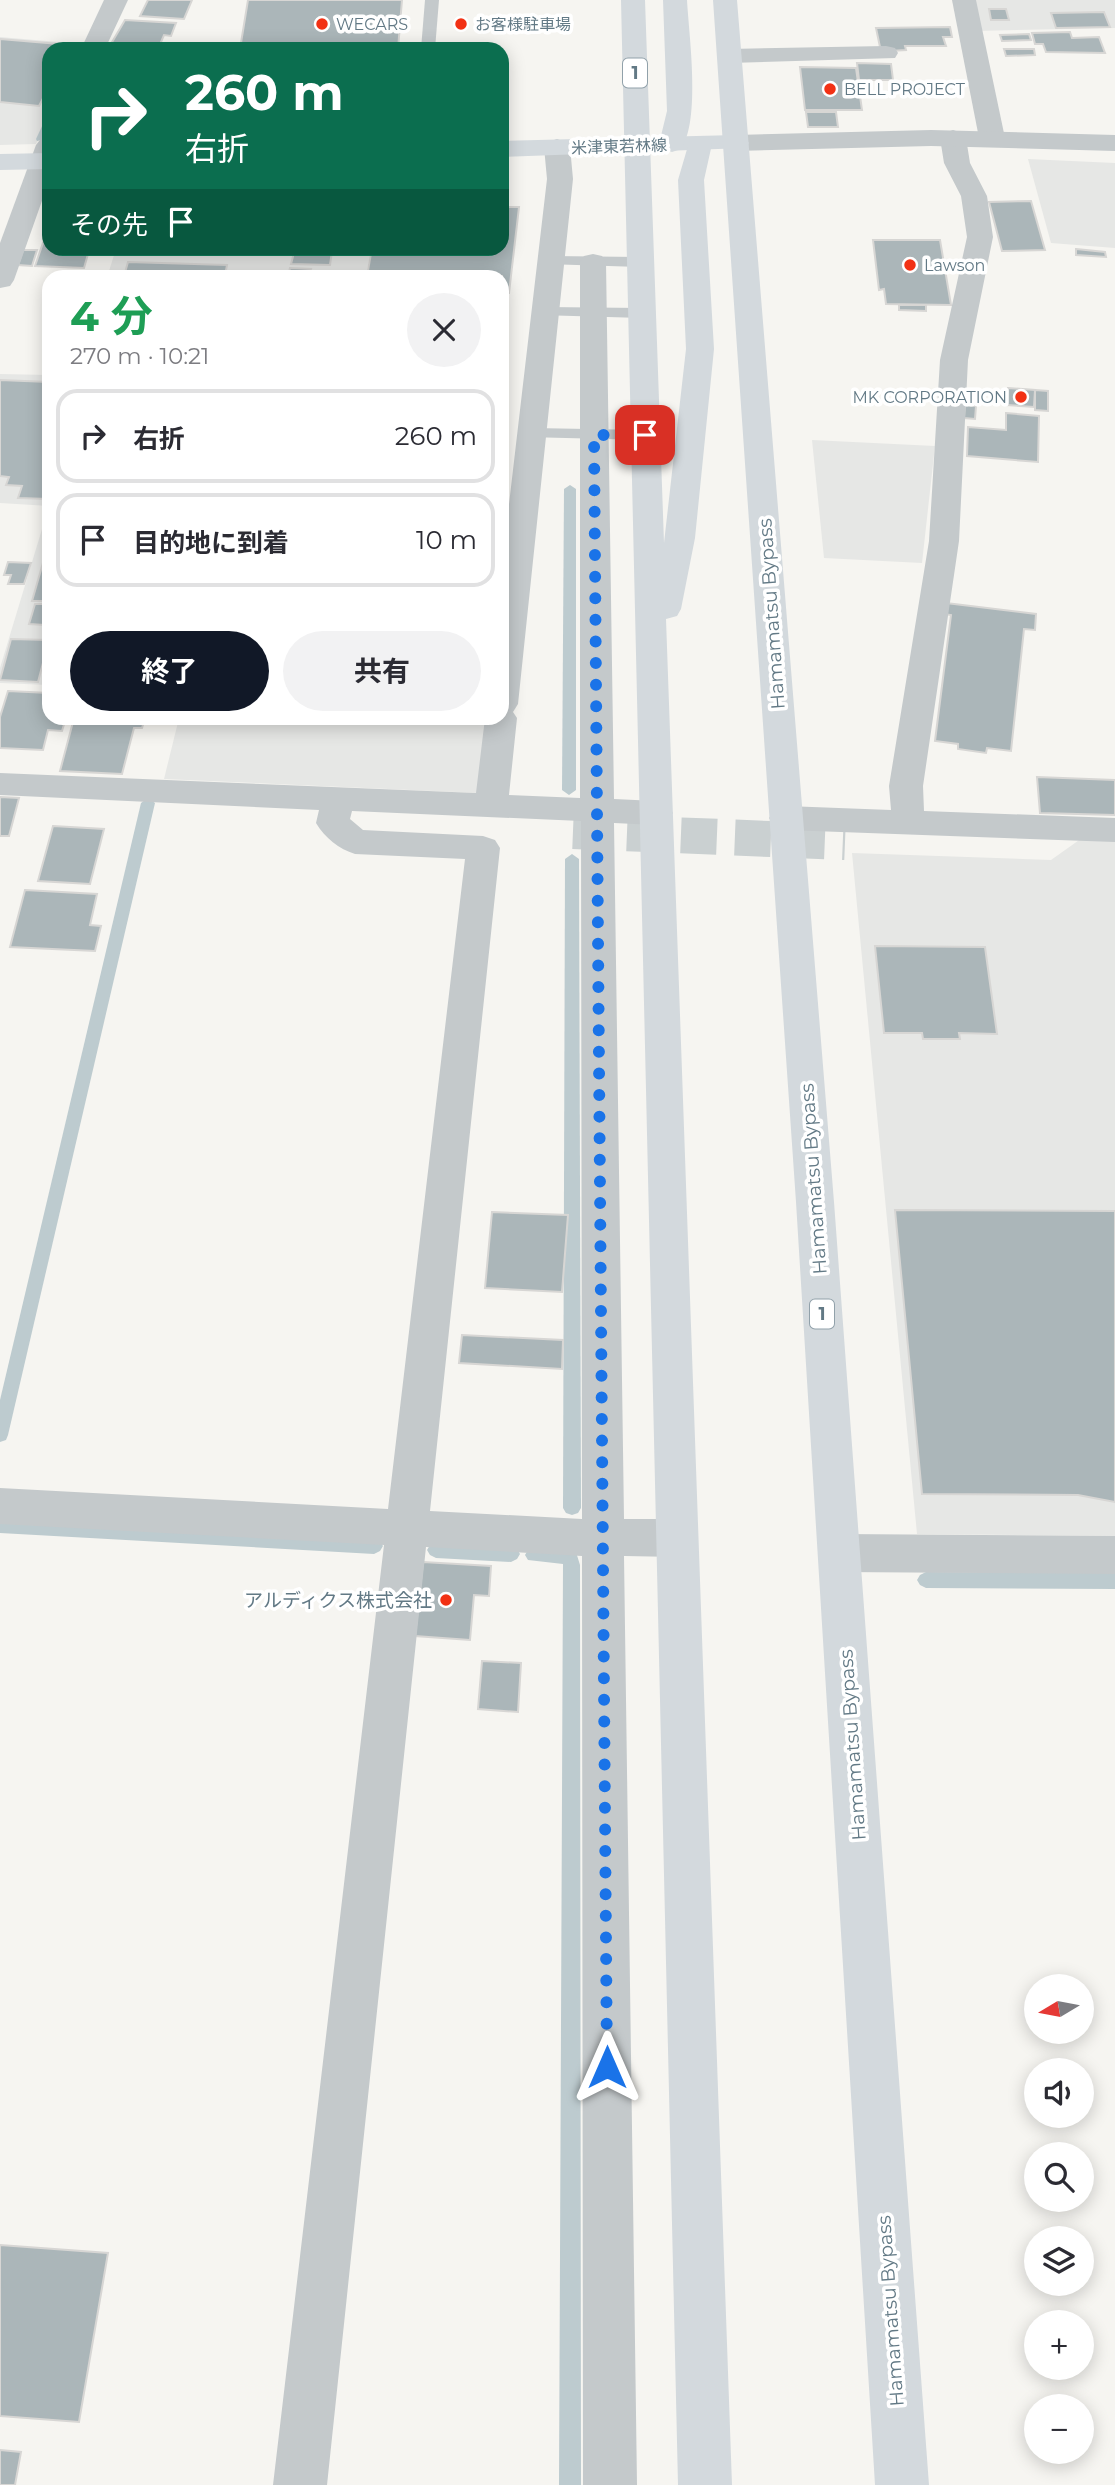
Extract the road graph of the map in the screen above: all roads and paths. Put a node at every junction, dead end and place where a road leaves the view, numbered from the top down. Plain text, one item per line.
1 (116, 0) edge
2 (432, 0) edge
3 (633, 0) edge
4 (674, 0) edge
5 (725, 0) edge
6 (964, 0) edge
7 (96, 42) edge
8 (429, 42) edge
9 (886, 53) dead end
10 (729, 56) junction
11 (953, 138) junction
12 (992, 138) junction
13 (1115, 143) edge
14 (686, 144) junction
15 (557, 147) junction
16 (509, 149) edge
17 (42, 156) edge
18 (0, 162) edge
19 (42, 168) edge
20 (551, 261) junction
21 (593, 262) junction
22 (640, 262) junction
23 (0, 280) edge
24 (545, 312) junction
25 (593, 313) junction
26 (642, 313) junction
27 (532, 433) junction
28 (594, 435) junction
29 (645, 435) junction
30 (509, 641) edge
31 (653, 684) junction
32 (500, 725) edge
33 (0, 784) edge
34 (354, 799) junction
35 (491, 806) junction
36 (656, 813) junction
37 (786, 818) junction
38 (585, 821) junction
39 (908, 822) junction
40 (1039, 827) junction
41 (1115, 830) edge
42 (845, 842) tunnel mouth
43 (0, 1506) edge
44 (407, 1529) junction
45 (603, 1538) junction
46 (677, 1538) junction
47 (839, 1553) junction
48 (1115, 1555) edge
49 (300, 2485) edge
50 (610, 2485) edge
51 (705, 2485) edge
52 (902, 2485) edge

1 - 7 street
2 - 8 lane
3 - 14 main road, Hamamatsu Bypass / 1
4 - 14 main road
5 - 10 main road, Hamamatsu Bypass / 1
6 - 12 street
9 - 10 street
10 - 14 main road, Hamamatsu Bypass / 1
11 - 12 street
11 - 14 street
11 - 39 street
12 - 13 street
14 - 15 main road, 米津東若林線
14 - 22 main road, Hamamatsu Bypass / 1
14 - 31 main road
14 - 37 main road, Hamamatsu Bypass / 1
15 - 16 main road, 米津東若林線
15 - 20 street
17 - 18 main road
19 - 23 street
20 - 21 lane
20 - 24 street
21 - 22 lane
21 - 25 street
22 - 26 main road, Hamamatsu Bypass / 1
24 - 25 lane
24 - 27 street
25 - 26 lane
25 - 28 street
26 - 29 main road, Hamamatsu Bypass / 1
27 - 28 lane
27 - 30 street
28 - 29 lane
28 - 38 street
29 - 31 main road, Hamamatsu Bypass / 1
31 - 36 main road, Hamamatsu Bypass / 1
32 - 35 street
33 - 34 street
34 - 35 street
34 - 38 street
34 - 44 street
35 - 38 street
36 - 38 street
36 - 46 main road, Hamamatsu Bypass / 1
37 - 39 street
37 - 47 main road, Hamamatsu Bypass / 1
38 - 45 street
39 - 40 street
40 - 41 street
40 - 42 street
43 - 44 street
44 - 45 street
44 - 49 street
45 - 46 street
45 - 50 street
46 - 51 main road, Hamamatsu Bypass / 1
47 - 48 street
47 - 52 main road, Hamamatsu Bypass / 1

